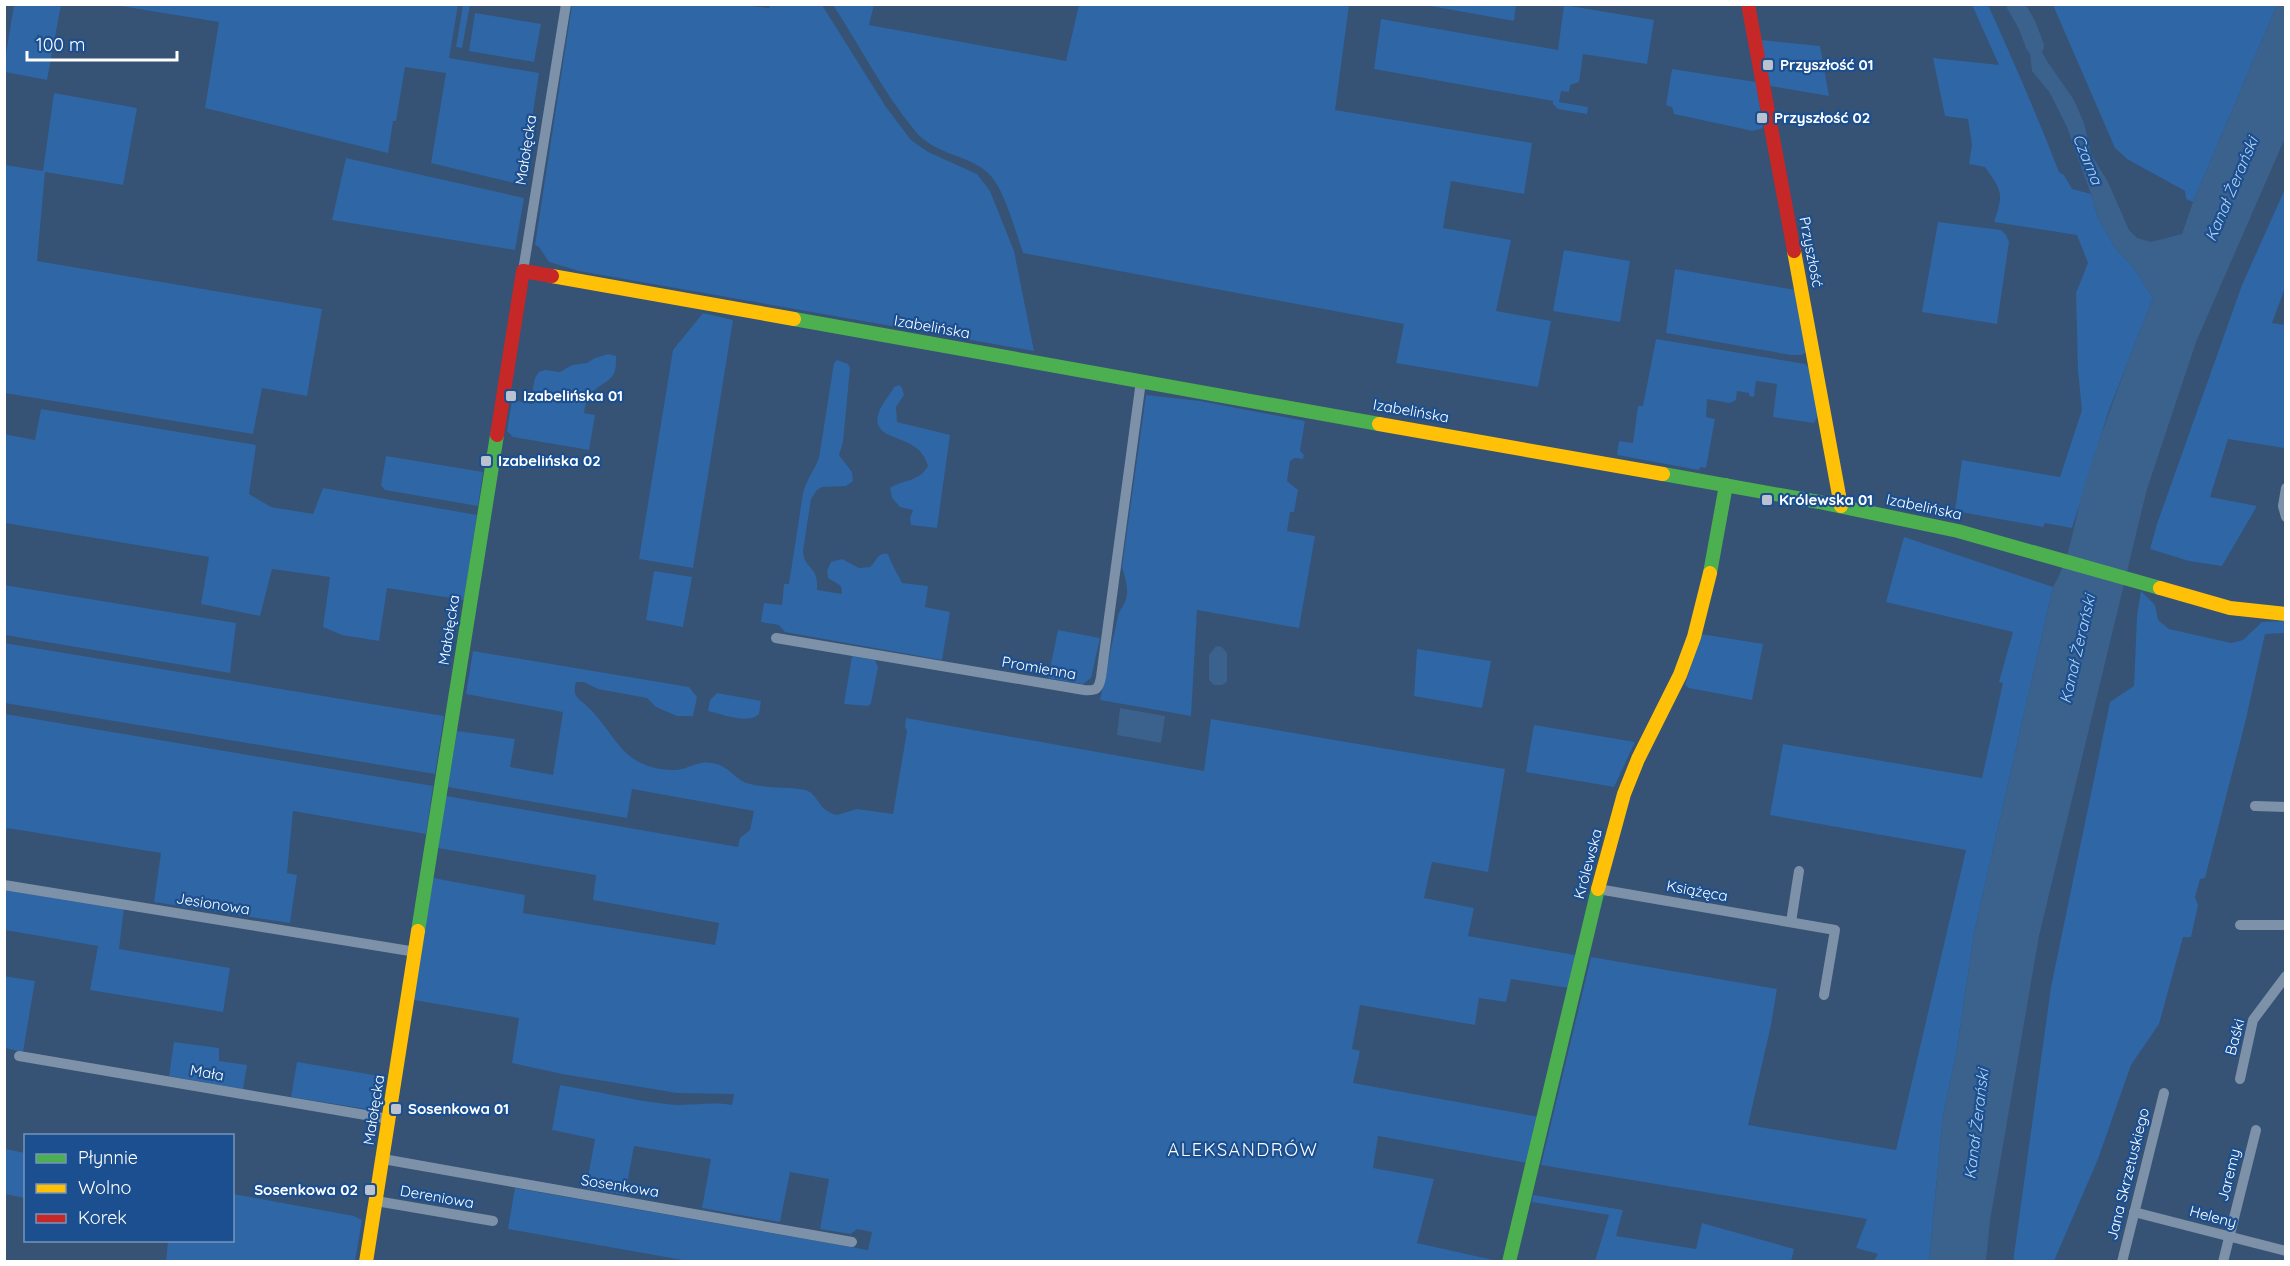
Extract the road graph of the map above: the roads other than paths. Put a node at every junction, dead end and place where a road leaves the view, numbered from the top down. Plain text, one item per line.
1 (566, 4) edge
2 (1748, 4) edge
3 (523, 271) junction
4 (1141, 381) junction
5 (1726, 485) junction
6 (2286, 488) edge
7 (1841, 506) junction
8 (2286, 517) edge
9 (2286, 614) edge
10 (776, 638) dead end
11 (2255, 806) dead end
12 (2286, 807) edge
13 (1799, 871) dead end
14 (4, 885) edge
15 (1598, 890) junction
16 (1791, 922) junction
17 (2286, 925) edge
18 (2240, 926) dead end
19 (416, 952) junction
20 (2286, 976) edge
21 (1824, 995) dead end
22 (19, 1056) dead end
23 (2240, 1078) dead end
24 (2164, 1093) dead end
25 (389, 1119) junction
26 (2256, 1130) dead end
27 (383, 1159) junction
28 (376, 1201) junction
29 (2134, 1212) junction
30 (493, 1221) dead end
31 (2229, 1237) junction
32 (852, 1242) dead end
33 (2286, 1251) edge
34 (366, 1262) edge
35 (1509, 1262) edge
36 (2122, 1262) edge
37 (2223, 1262) edge

1 - 3 street, Małołęcka
2 - 7 street, Przyszłość
3 - 4 street, Izabelińska
3 - 19 street, Małołęcka
4 - 5 street, Izabelińska
4 - 10 street, Promienna
5 - 7 street, Izabelińska
5 - 15 street, Królewska
6 - 8 street
7 - 9 street, Izabelińska
11 - 12 street
13 - 16 street
14 - 19 street, Jesionowa
15 - 16 street, Książęca
15 - 35 street, Królewska
16 - 21 street, Książęca
17 - 18 street
19 - 25 street, Małołęcka
20 - 23 street, Baśki
22 - 25 street, Mała
24 - 29 street, Jana Skrzetuskiego
25 - 27 street, Małołęcka
26 - 31 street, Jaremy
27 - 28 street, Małołęcka
27 - 32 street, Sosenkowa
28 - 30 street, Dereniowa
28 - 34 street, Małołęcka
29 - 31 street, Heleny
29 - 36 street, Jana Skrzetuskiego
31 - 33 street, Heleny
31 - 37 street, Jaremy

